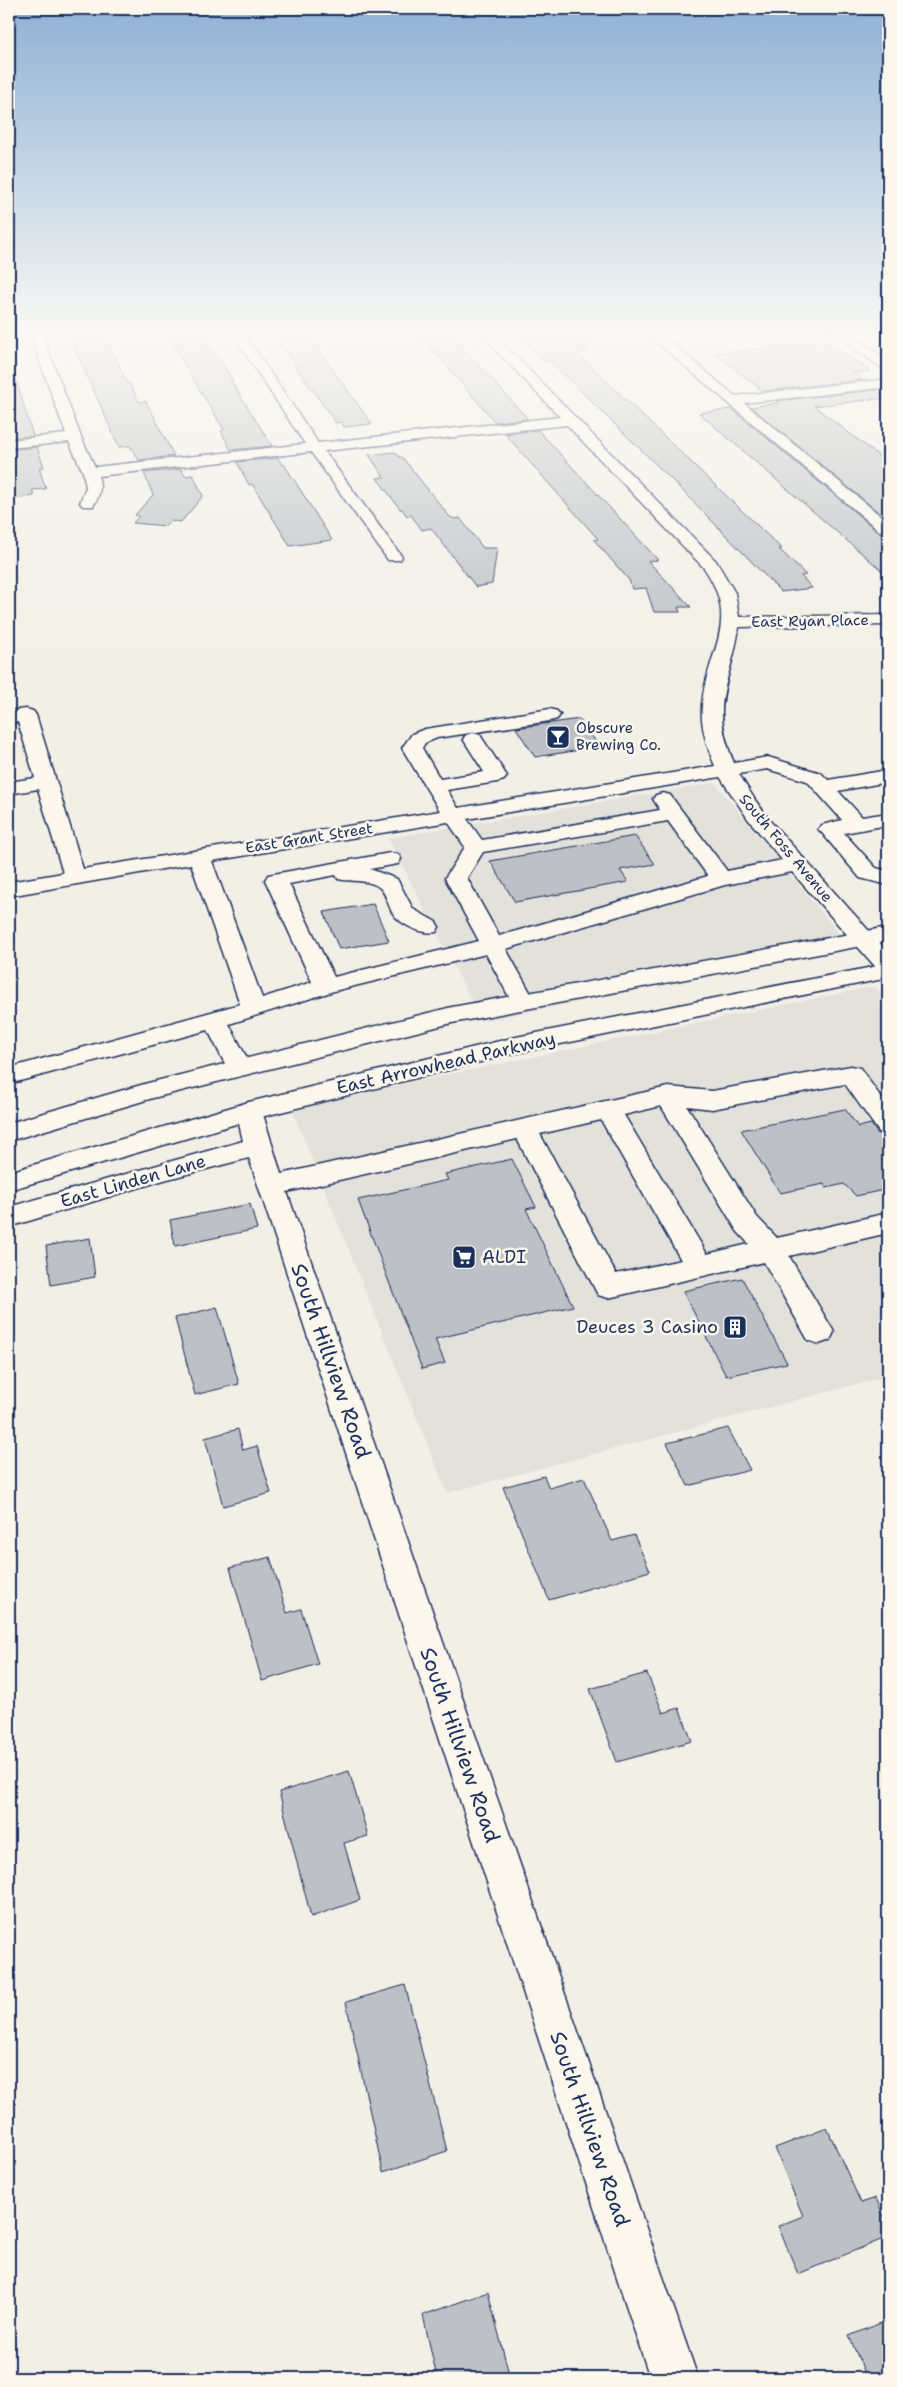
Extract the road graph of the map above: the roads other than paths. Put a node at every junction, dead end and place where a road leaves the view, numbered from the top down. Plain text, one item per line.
1 (42, 440) edge
2 (76, 440) edge
3 (310, 440) edge
4 (377, 440) edge
5 (590, 440) edge
6 (780, 440) edge
7 (9, 444) edge
8 (314, 447) junction
9 (90, 472) junction
10 (88, 503) dead end
11 (888, 530) edge
12 (394, 557) dead end
13 (888, 620) edge
14 (732, 622) junction
15 (550, 715) dead end
16 (9, 717) edge
17 (473, 739) dead end
18 (726, 770) junction
19 (888, 776) edge
20 (47, 782) junction
21 (650, 782) junction
22 (434, 786) junction
23 (824, 787) junction
24 (9, 788) edge
25 (452, 814) junction
26 (673, 814) junction
27 (888, 819) edge
28 (847, 826) junction
29 (377, 827) junction
30 (476, 847) junction
31 (199, 856) junction
32 (390, 859) junction
33 (797, 864) junction
34 (888, 871) edge
35 (75, 877) junction
36 (888, 878) edge
37 (721, 879) junction
38 (9, 889) edge
39 (428, 927) junction
40 (877, 936) edge
41 (493, 945) junction
42 (443, 957) junction
43 (315, 965) junction
44 (888, 967) edge
45 (888, 970) edge
46 (326, 986) junction
47 (523, 1001) junction
48 (254, 1009) junction
49 (215, 1020) junction
50 (239, 1068) junction
51 (9, 1076) edge
52 (668, 1096) junction
53 (608, 1110) junction
54 (249, 1111) junction
55 (888, 1126) edge
56 (524, 1128) junction
57 (9, 1132) edge
58 (258, 1146) junction
59 (9, 1181) edge
60 (272, 1186) junction
61 (9, 1217) edge
62 (888, 1223) edge
63 (771, 1250) junction
64 (699, 1265) junction
65 (819, 1332) dead end
66 (674, 2378) edge

1 - 7 street
2 - 9 street
3 - 8 street
4 - 8 street
5 - 14 street, South Foss Avenue
6 - 11 street
8 - 9 street
8 - 12 street
9 - 10 street
13 - 14 street, East Ryan Place
14 - 18 street, South Foss Avenue
15 - 22 street
16 - 20 street
17 - 22 street
18 - 21 street, East Grant Street
18 - 23 street, East Grant Street
18 - 33 street, South Foss Avenue
19 - 23 street
20 - 24 street
20 - 35 street
21 - 25 street, East Grant Street
21 - 26 street
22 - 25 street
23 - 28 street, East Grant Street
25 - 29 street, East Grant Street
25 - 30 street
26 - 30 street
26 - 37 street
27 - 28 street
28 - 34 street, East Grant Street
28 - 36 street
29 - 31 street, East Grant Street
29 - 32 street
30 - 41 street
31 - 35 street, East Grant Street
31 - 48 street
32 - 39 street
32 - 43 street
33 - 37 street
33 - 40 street, South Foss Avenue
35 - 38 street, East Grant Street
37 - 41 street
39 - 42 street
39 - 43 street
40 - 44 street, South Foss Avenue
40 - 47 street
41 - 42 street
41 - 47 street
42 - 46 street
43 - 46 street
45 - 54 street, East Arrowhead Parkway
46 - 48 street
47 - 50 street
48 - 49 street
49 - 50 street
49 - 51 street
50 - 57 street
52 - 53 street
52 - 55 street
52 - 63 street
53 - 56 street
53 - 64 street
54 - 58 street, South Hillview Road
54 - 59 street, East Arrowhead Parkway
56 - 60 street
56 - 64 street
58 - 60 street, South Hillview Road
58 - 61 street, East Linden Lane
60 - 66 street, South Hillview Road
62 - 63 street
63 - 64 street
63 - 65 street

